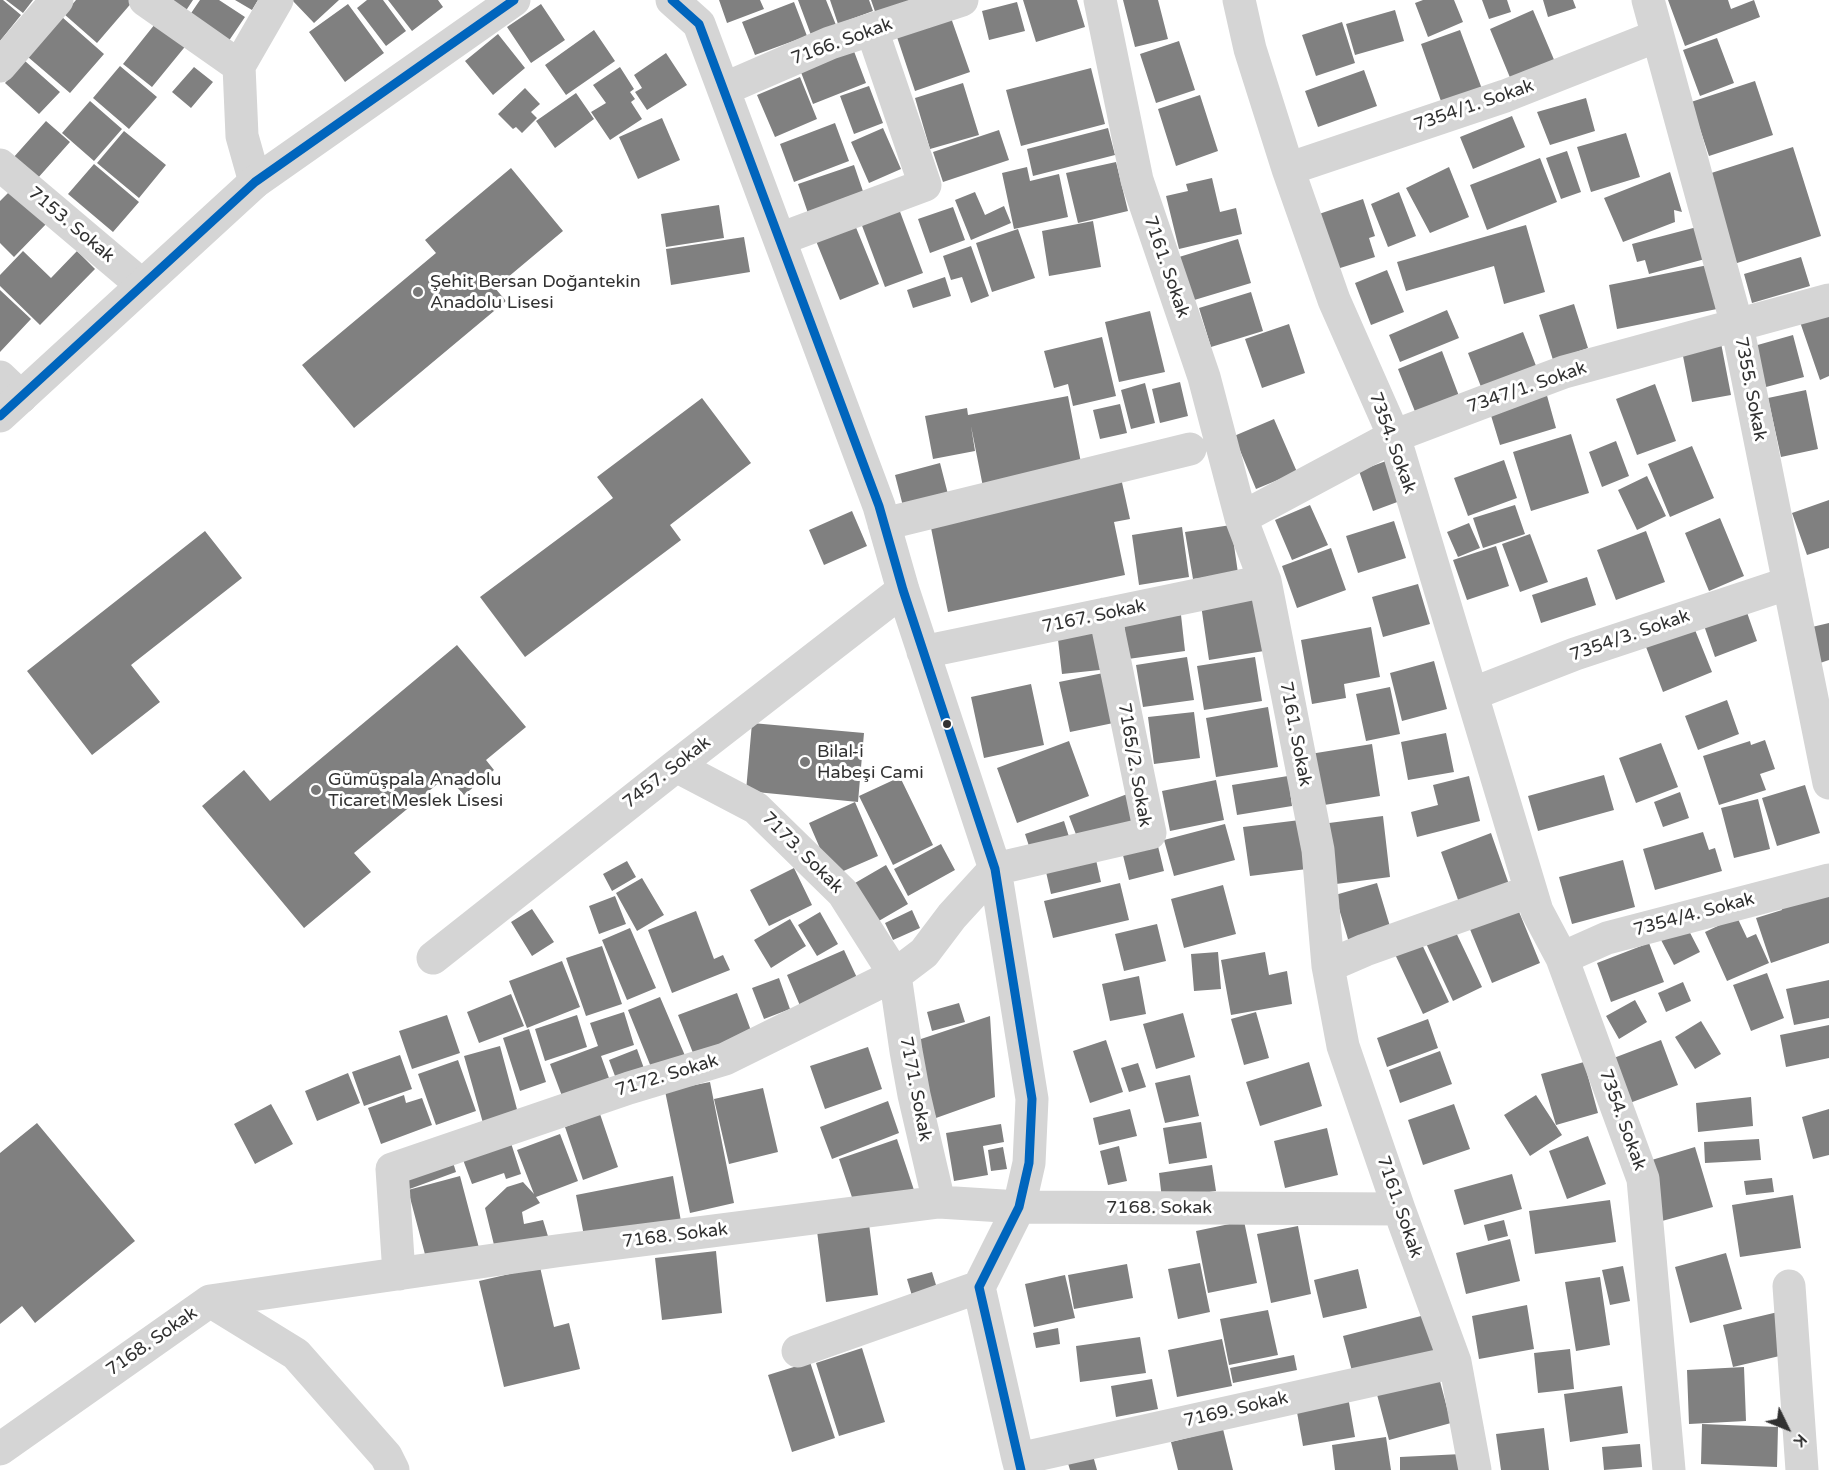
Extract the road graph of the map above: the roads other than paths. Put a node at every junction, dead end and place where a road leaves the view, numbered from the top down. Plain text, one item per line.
1 (57, 0) edge
2 (146, 0) edge
3 (277, 0) edge
4 (514, 0) edge
5 (672, 0) edge
6 (962, 0) edge
7 (1100, 0) edge
8 (1239, 0) edge
9 (1648, 0) edge
10 (872, 30) junction
11 (1657, 36) junction
12 (0, 66) edge
13 (239, 66) junction
14 (724, 89) junction
15 (0, 165) edge
16 (1288, 169) junction
17 (255, 182) junction
18 (780, 239) junction
19 (142, 285) junction
20 (1829, 300) edge
21 (1737, 325) junction
22 (7, 397) edge
23 (1394, 436) junction
24 (1190, 449) dead end
25 (1241, 518) junction
26 (884, 524) junction
27 (1265, 581) junction
28 (1789, 583) junction
29 (903, 590) junction
30 (1105, 614) junction
31 (923, 652) junction
32 (1472, 694) junction
33 (676, 766) junction
34 (1829, 783) edge
35 (995, 869) junction
36 (1829, 880) edge
37 (1531, 891) junction
38 (433, 958) dead end
39 (1562, 958) junction
40 (1328, 966) junction
41 (895, 975) junction
42 (939, 1202) junction
43 (1019, 1207) junction
44 (1399, 1209) junction
45 (399, 1274) junction
46 (1789, 1286) dead end
47 (978, 1287) junction
48 (210, 1301) junction
49 (798, 1351) dead end
50 (1455, 1362) junction
51 (0, 1449) edge
52 (1019, 1465) edge
53 (393, 1470) edge
54 (1475, 1470) edge
55 (1669, 1470) edge
56 (1803, 1470) edge

1 - 12 street
2 - 13 street
3 - 13 street
4 - 17 street
5 - 14 street
6 - 10 street, 7166. Sokak
7 - 25 street, 7161. Sokak
8 - 16 street, 7354. Sokak
9 - 11 street, 7355. Sokak
10 - 14 street, 7166. Sokak
10 - 18 street
11 - 16 street, 7354/1. Sokak
11 - 21 street, 7355. Sokak
13 - 17 street
14 - 18 street
15 - 19 street, 7153. Sokak
16 - 23 street, 7354. Sokak
17 - 19 street
18 - 26 street
19 - 22 street
20 - 21 street, 7347/1. Sokak
21 - 23 street, 7347/1. Sokak
21 - 28 street, 7355. Sokak
23 - 25 street, 7347/1. Sokak
23 - 32 street, 7354. Sokak
24 - 26 street
25 - 27 street, 7161. Sokak
26 - 29 street
27 - 30 street, 7167. Sokak
27 - 40 street, 7161. Sokak
28 - 32 street, 7354/3. Sokak
28 - 34 street, 7355. Sokak
29 - 31 street
29 - 33 street, 7457. Sokak
30 - 31 street, 7167. Sokak
30 - 35 street, 7165/2. Sokak
31 - 35 street
32 - 37 street, 7354. Sokak
33 - 38 street, 7457. Sokak
33 - 41 street, 7173. Sokak
35 - 41 street, 7172. Sokak
35 - 43 street
36 - 39 street, 7354/4. Sokak
37 - 39 street, 7354. Sokak
37 - 40 street
39 - 55 street, 7354. Sokak
40 - 44 street, 7161. Sokak
41 - 42 street, 7171. Sokak
41 - 45 street, 7172. Sokak
42 - 43 street, 7168. Sokak
42 - 45 street, 7168. Sokak
43 - 44 street, 7168. Sokak
43 - 47 street
44 - 50 street, 7161. Sokak
45 - 48 street, 7168. Sokak
46 - 56 street
47 - 49 street
47 - 52 street
48 - 51 street, 7168. Sokak
48 - 53 street
50 - 52 street, 7169. Sokak
50 - 54 street, 7161. Sokak

